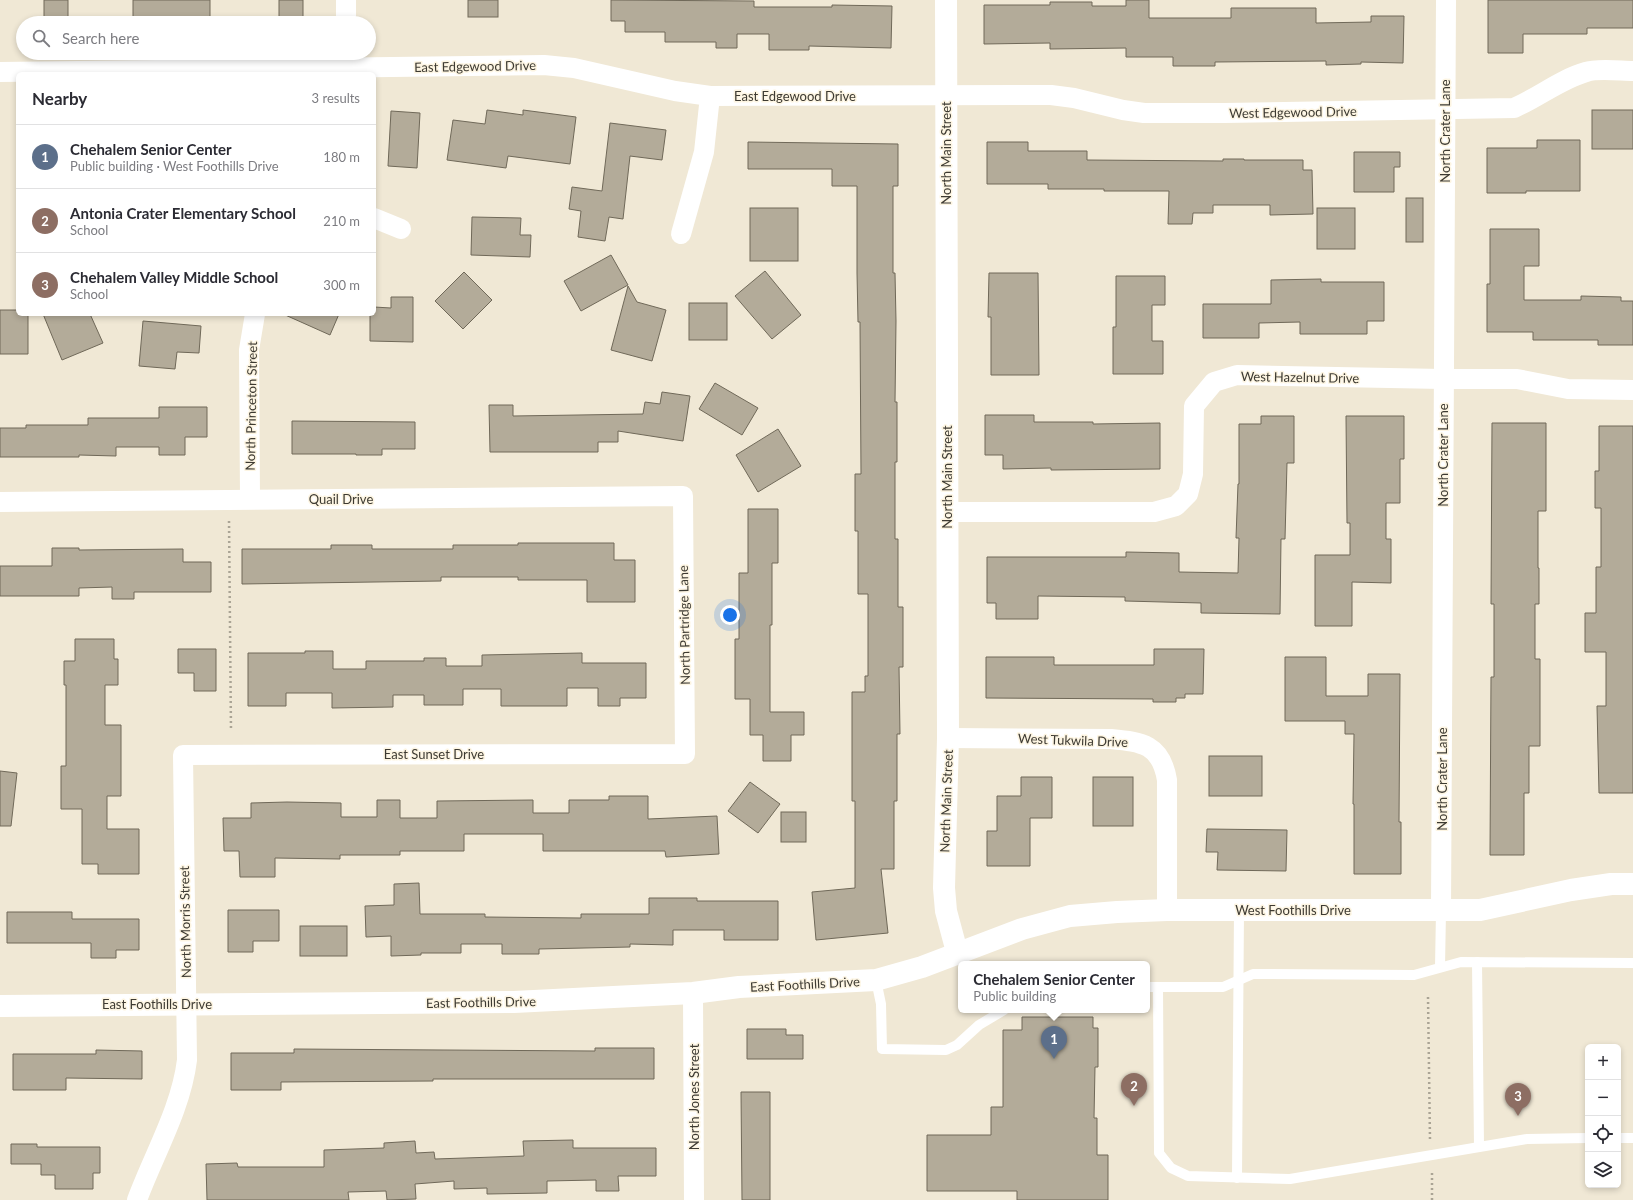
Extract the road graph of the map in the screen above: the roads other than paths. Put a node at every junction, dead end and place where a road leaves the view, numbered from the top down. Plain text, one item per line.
1 (346, 0) edge
2 (946, 0) edge
3 (1446, 0) edge
4 (346, 16) edge
5 (347, 65) edge
6 (1633, 71) edge
7 (0, 72) edge
8 (16, 72) edge
9 (98, 72) edge
10 (946, 95) junction
11 (710, 96) junction
12 (1444, 109) junction
13 (376, 219) edge
14 (401, 229) dead end
15 (681, 234) dead end
16 (255, 316) edge
17 (1443, 379) junction
18 (1633, 390) edge
19 (683, 496) joint
20 (250, 499) junction
21 (0, 502) edge
22 (947, 512) junction
23 (948, 738) junction
24 (183, 754) joint
25 (685, 754) joint
26 (1633, 884) edge
27 (1167, 910) junction
28 (1240, 910) junction
29 (1441, 911) junction
30 (957, 952) junction
31 (1477, 962) junction
32 (1633, 963) edge
33 (1440, 967) junction
34 (876, 980) junction
35 (1238, 980) junction
36 (1150, 987) edge
37 (1158, 987) junction
38 (693, 993) junction
39 (186, 1004) junction
40 (0, 1006) edge
41 (999, 1013) edge
42 (1585, 1138) edge
43 (1621, 1138) edge
44 (1633, 1138) edge
45 (1479, 1146) junction
46 (1237, 1178) junction
47 (137, 1200) edge
48 (694, 1200) edge

1 - 4 street
2 - 10 street, North Main Street
3 - 12 street, North Crater Lane
5 - 9 street, East Edgewood Drive
5 - 11 street, East Edgewood Drive
6 - 12 street, West Edgewood Drive
7 - 8 street, East Edgewood Drive
10 - 11 street, East Edgewood Drive
10 - 12 street, West Edgewood Drive
10 - 22 street, North Main Street
11 - 15 street
12 - 17 street, North Crater Lane
13 - 14 street
16 - 20 street, North Princeton Street
17 - 18 street, West Hazelnut Drive
17 - 22 street, West Hazelnut Drive
17 - 29 street, North Crater Lane
19 - 20 street, Quail Drive
19 - 25 street, North Partridge Lane
20 - 21 street, Quail Drive
22 - 23 street, North Main Street
23 - 27 street, West Tukwila Drive
23 - 30 street, North Main Street
24 - 25 street, East Sunset Drive
24 - 39 street, North Morris Street
26 - 29 street, West Foothills Drive
27 - 28 street, West Foothills Drive
27 - 30 street, West Foothills Drive
28 - 29 street, West Foothills Drive
28 - 35 lane
29 - 33 lane
30 - 34 street, East Foothills Drive
31 - 32 lane
31 - 33 lane
31 - 45 lane
33 - 35 lane
34 - 38 street, East Foothills Drive
34 - 41 lane
35 - 37 lane
35 - 46 lane
36 - 37 lane
37 - 46 lane
38 - 39 street, East Foothills Drive
38 - 48 street, North Jones Street
39 - 40 street, East Foothills Drive
39 - 47 street, North Morris Street
42 - 45 lane
43 - 44 lane
45 - 46 lane

